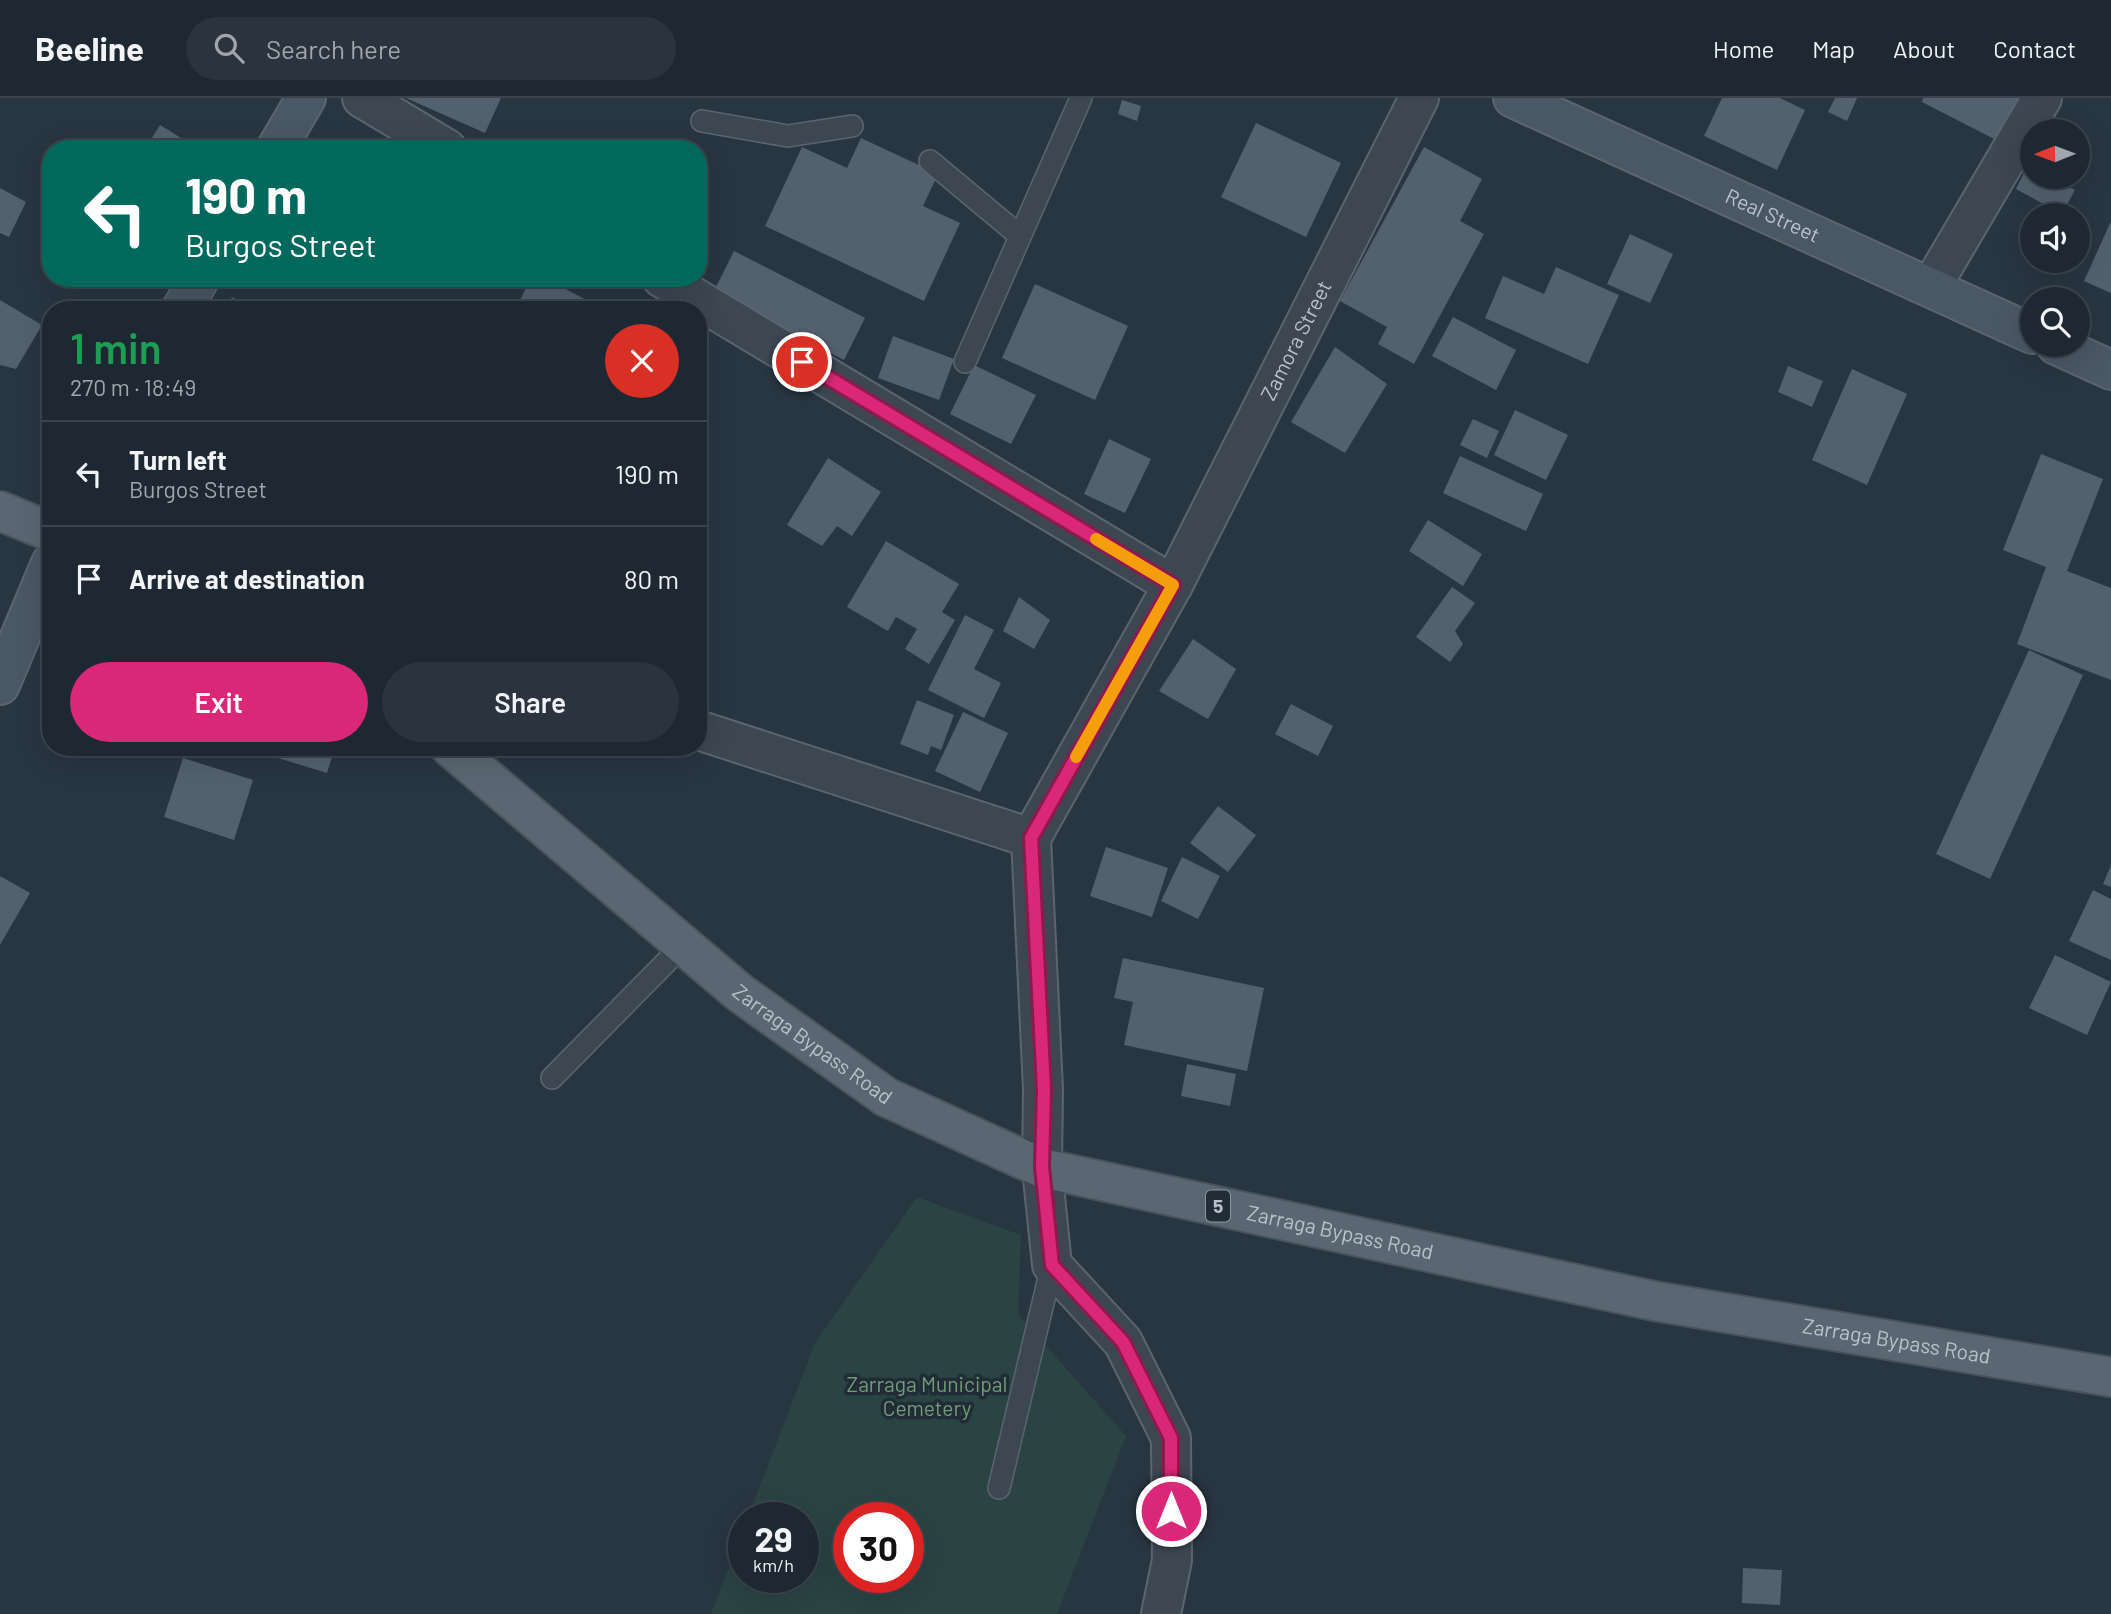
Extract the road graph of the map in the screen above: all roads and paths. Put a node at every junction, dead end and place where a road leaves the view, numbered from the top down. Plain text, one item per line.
1 (306, 98) edge
2 (362, 98) edge
3 (1080, 98) edge
4 (1419, 98) edge
5 (1513, 98) edge
6 (2042, 98) edge
7 (702, 121) dead end
8 (852, 125) dead end
9 (281, 140) edge
10 (432, 140) edge
11 (930, 161) dead end
12 (1020, 236) junction
13 (677, 287) edge
14 (1931, 288) junction
15 (700, 301) edge
16 (707, 305) edge
17 (2020, 329) edge
18 (2082, 357) edge
19 (965, 362) dead end
20 (2111, 370) edge
21 (0, 511) edge
22 (42, 528) edge
23 (42, 585) edge
24 (1173, 585) junction
25 (0, 685) edge
26 (707, 733) edge
27 (461, 756) edge
28 (1031, 838) junction
29 (685, 943) junction
30 (552, 1078) dead end
31 (1042, 1167) junction
32 (1052, 1265) junction
33 (2111, 1377) edge
34 (999, 1488) dead end
35 (1161, 1614) edge

1 - 9 main road
2 - 10 street
3 - 12 lane
4 - 24 street, Zamora Street
5 - 14 main road, Real Street
6 - 14 street
7 - 8 lane
11 - 12 lane
12 - 19 lane
13 - 15 street
14 - 17 main road, Real Street
16 - 24 street
18 - 20 main road
21 - 22 main road
23 - 25 main road
24 - 28 street, Zamora Street
26 - 28 street
27 - 29 main road, Zarraga Bypass Road / 5
28 - 31 street
29 - 30 lane
29 - 31 main road, Zarraga Bypass Road / 5
31 - 32 street
31 - 33 main road, Zarraga Bypass Road / 5
32 - 34 lane
32 - 35 street

